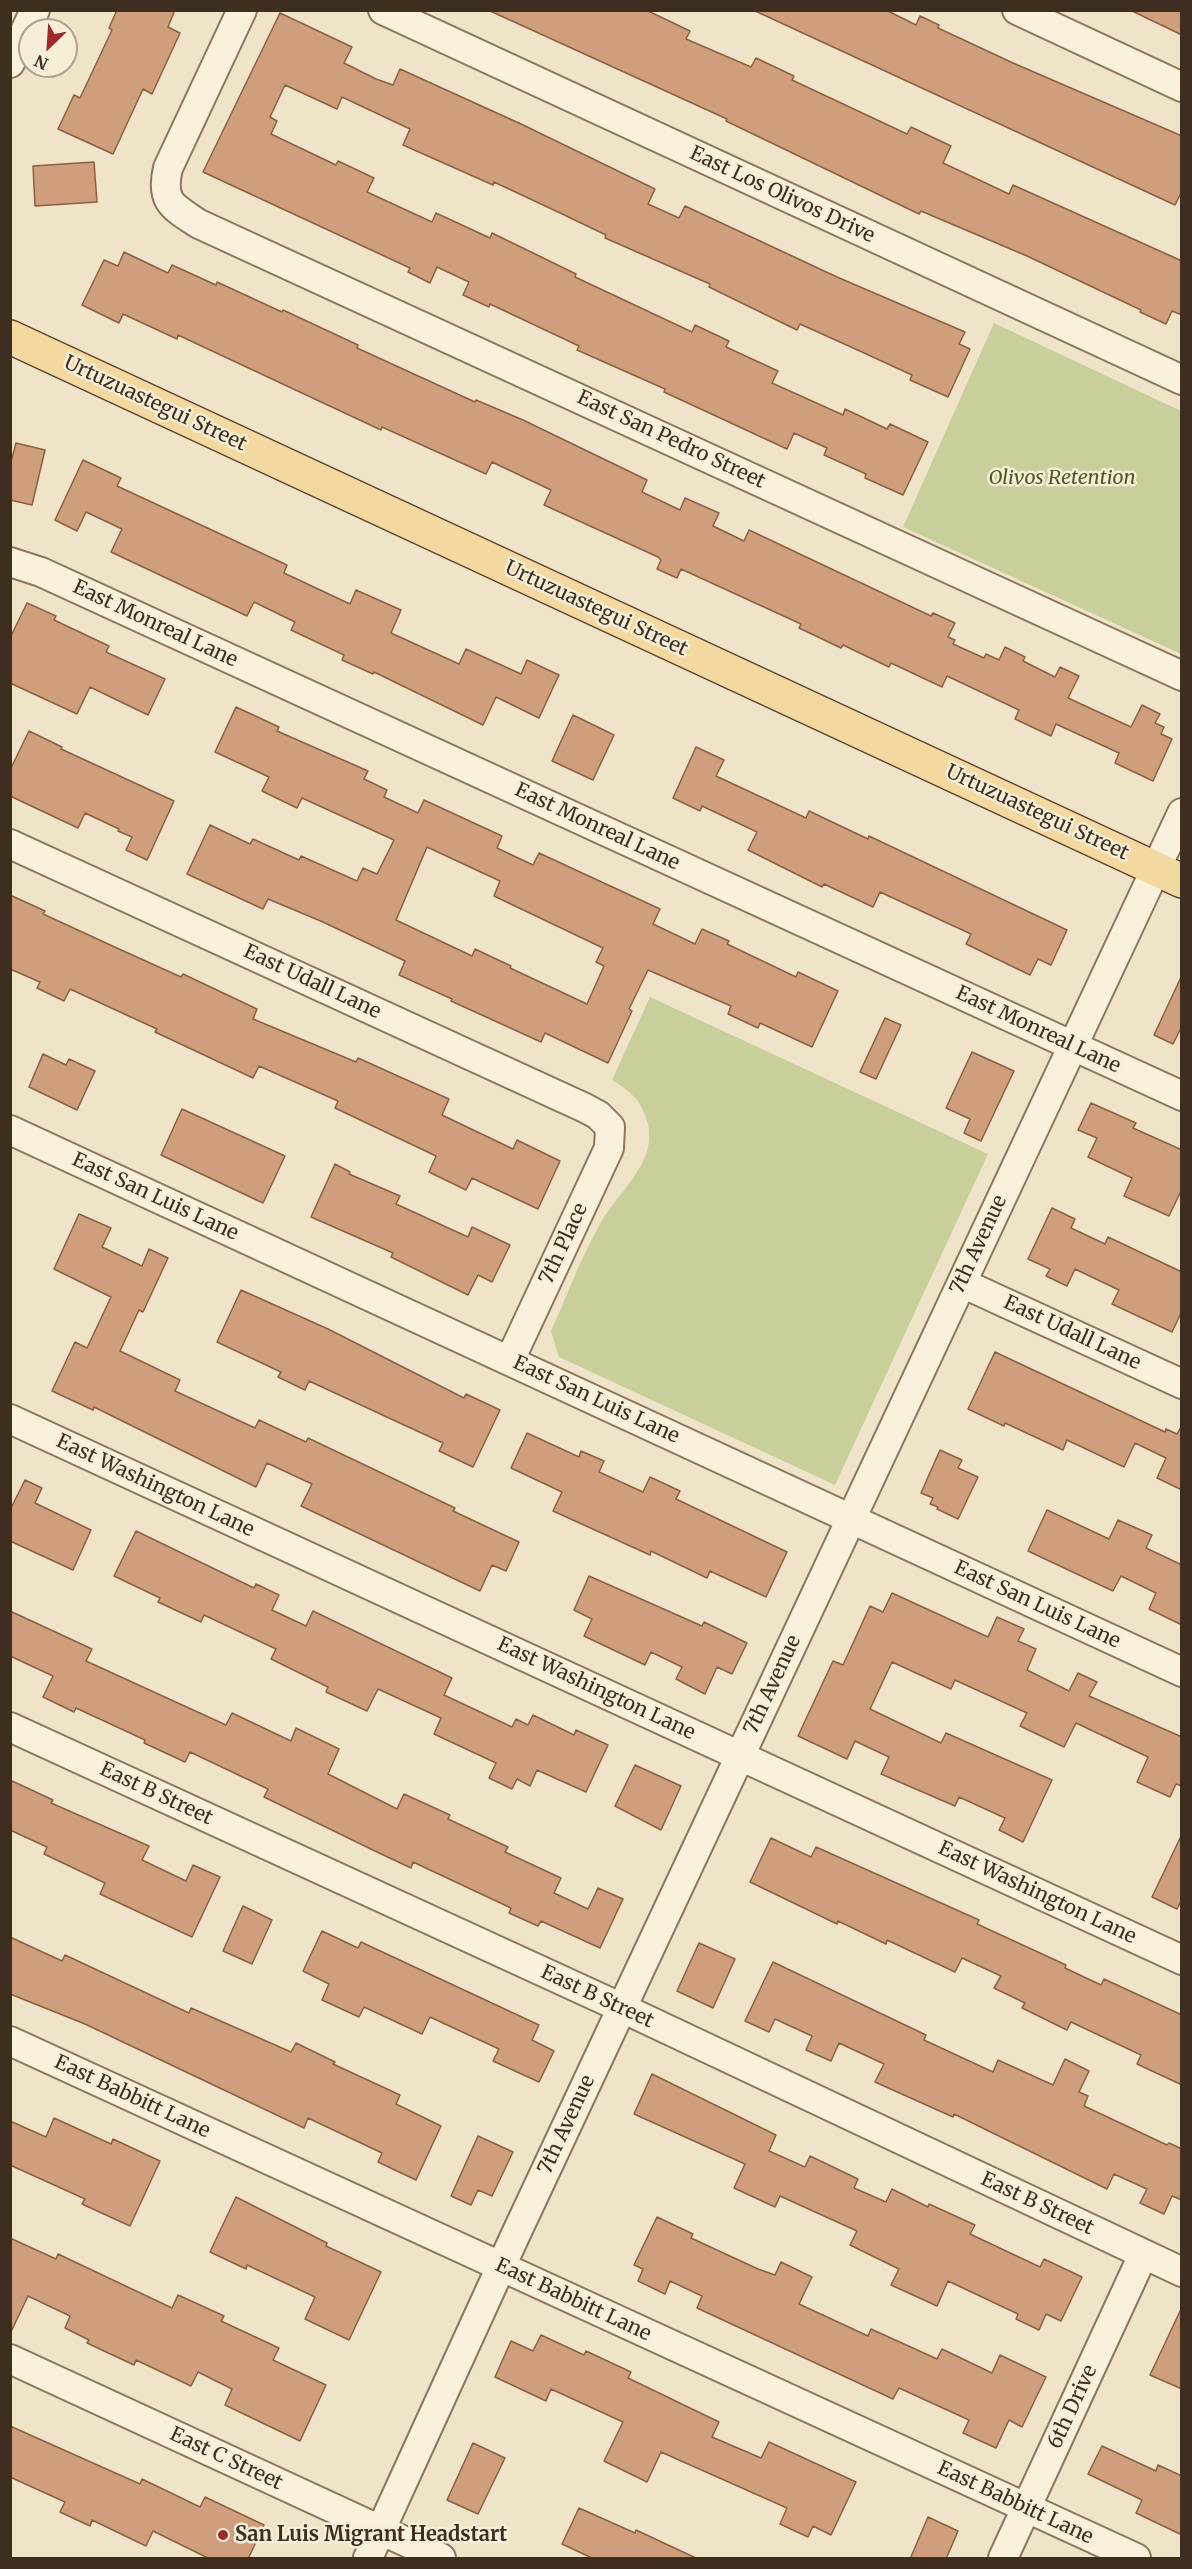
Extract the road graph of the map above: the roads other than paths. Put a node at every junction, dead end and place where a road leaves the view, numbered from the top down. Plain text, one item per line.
1 (35, 10) edge
2 (242, 10) edge
3 (383, 10) edge
4 (1017, 10) edge
5 (10, 63) edge
6 (1182, 87) edge
7 (10, 337) edge
8 (1182, 380) edge
9 (10, 562) edge
10 (1182, 676) edge
11 (1182, 813) edge
12 (10, 844) edge
13 (1169, 875) edge
14 (1073, 1046) junction
15 (1182, 1096) edge
16 (610, 1127) joint
17 (10, 1130) edge
18 (962, 1282) junction
19 (510, 1360) junction
20 (1182, 1384) edge
21 (10, 1419) edge
22 (851, 1519) junction
23 (1182, 1672) edge
24 (10, 1727) edge
25 (740, 1755) junction
26 (1182, 1960) edge
27 (622, 2008) junction
28 (10, 2041) edge
29 (1143, 2255) junction
30 (501, 2267) junction
31 (1182, 2272) edge
32 (10, 2359) edge
33 (1026, 2508) junction
34 (381, 2530) junction
35 (368, 2559) edge
36 (441, 2559) edge
37 (1003, 2559) edge
38 (1136, 2559) edge

1 - 5 street
2 - 10 street, East San Pedro Street
3 - 8 street, East Los Olivos Drive
4 - 6 street
7 - 13 main road, Urtuzuastegui Street
9 - 14 street, East Monreal Lane
11 - 13 street, 7th Avenue
12 - 16 street, East Udall Lane
13 - 14 street, 7th Avenue
14 - 15 street, East Monreal Lane
14 - 18 street, 7th Avenue
16 - 19 street, 7th Place
17 - 19 street, East San Luis Lane
18 - 20 street, East Udall Lane
18 - 22 street, 7th Avenue
19 - 22 street, East San Luis Lane
21 - 25 street, East Washington Lane
22 - 23 street, East San Luis Lane
22 - 25 street, 7th Avenue
24 - 27 street, East B Street
25 - 26 street, East Washington Lane
25 - 27 street, 7th Avenue
27 - 29 street, East B Street
27 - 30 street, 7th Avenue
28 - 30 street, East Babbitt Lane
29 - 31 street, East B Street
29 - 33 street, 6th Drive
30 - 33 street, East Babbitt Lane
30 - 34 street, 7th Avenue
32 - 34 street, East C Street
33 - 37 street, 6th Drive
33 - 38 street, East Babbitt Lane
34 - 35 street, 7th Avenue
34 - 36 street, East C Street

